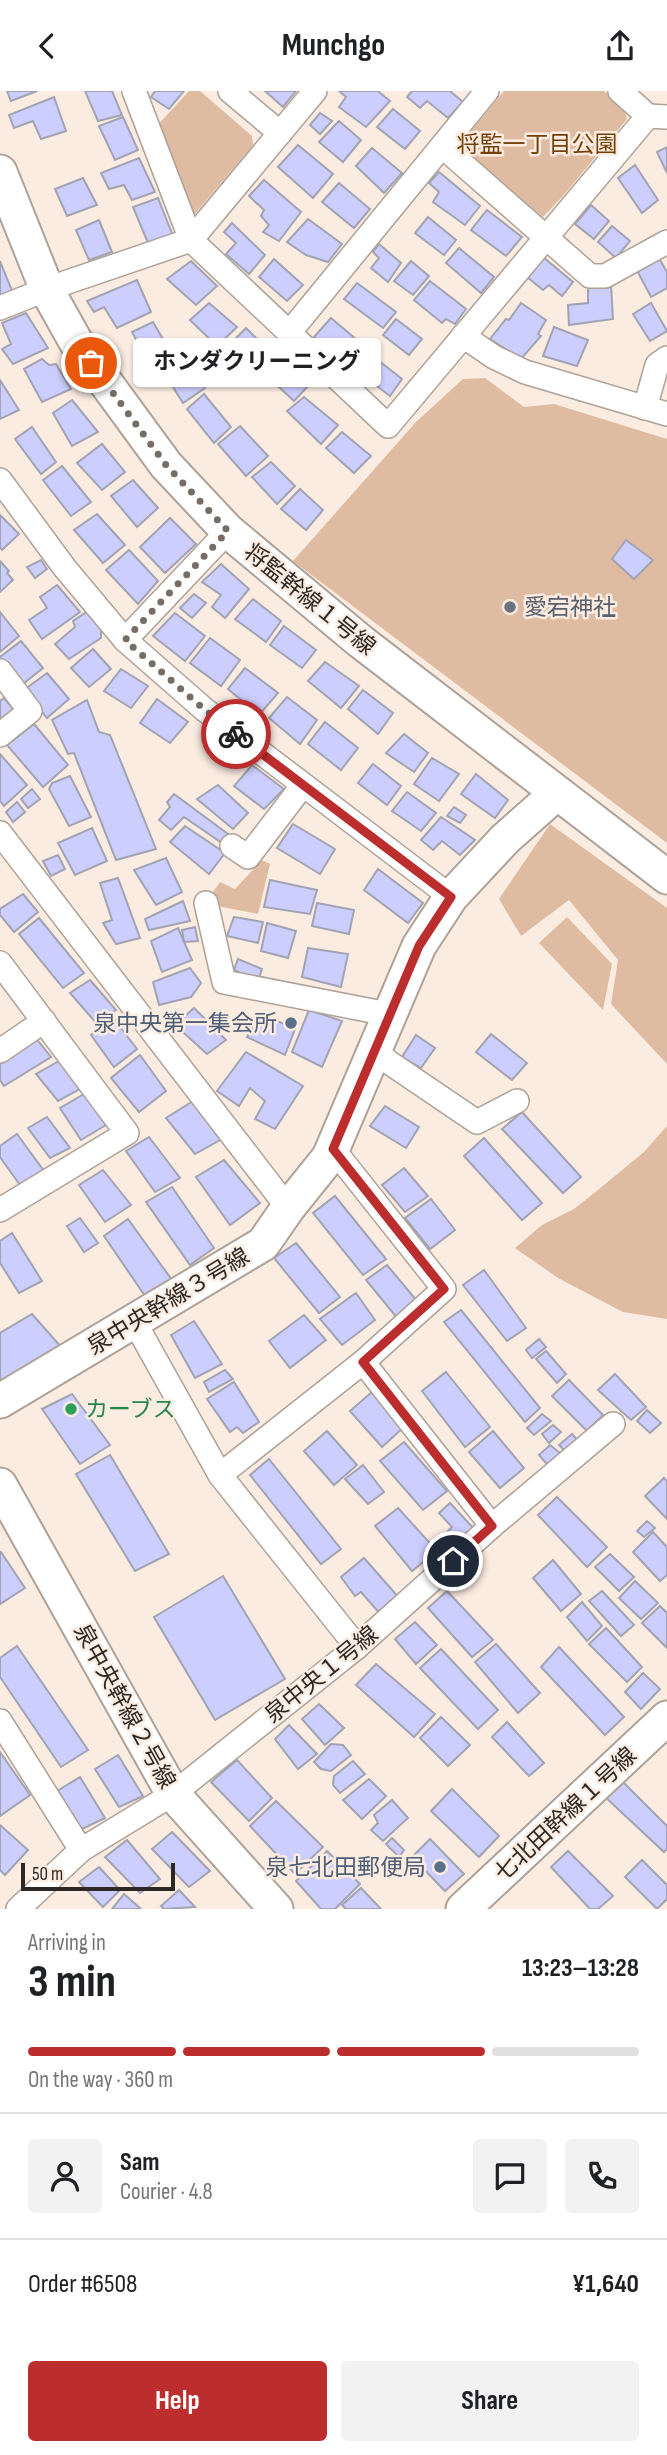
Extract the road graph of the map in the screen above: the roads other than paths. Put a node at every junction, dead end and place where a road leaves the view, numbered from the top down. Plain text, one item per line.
1 (134, 91) edge
2 (230, 91) edge
3 (315, 91) edge
4 (487, 91) edge
5 (620, 91) edge
6 (658, 116) edge
7 (280, 132) junction
8 (442, 146) junction
9 (0, 172) edge
10 (546, 238) junction
11 (191, 240) junction
12 (667, 242) edge
13 (47, 289) junction
14 (0, 308) edge
15 (289, 333) junction
16 (463, 336) junction
17 (667, 358) edge
18 (656, 411) edge
19 (0, 480) edge
20 (228, 531) junction
21 (125, 640) junction
22 (0, 671) edge
23 (0, 735) edge
24 (303, 785) junction
25 (557, 793) junction
26 (0, 833) edge
27 (232, 846) dead end
28 (667, 877) edge
29 (451, 897) junction
30 (206, 903) dead end
31 (0, 963) edge
32 (388, 1014) junction
33 (44, 1021) junction
34 (375, 1050) junction
35 (0, 1051) edge
36 (517, 1101) dead end
37 (333, 1149) junction
38 (288, 1209) junction
39 (0, 1210) edge
40 (134, 1321) junction
41 (363, 1362) junction
42 (0, 1401) edge
43 (613, 1424) dead end
44 (220, 1475) junction
45 (0, 1485) edge
46 (492, 1526) junction
47 (357, 1647) junction
48 (667, 1719) edge
49 (0, 1721) edge
50 (173, 1794) junction
51 (81, 1850) junction
52 (18, 1909) edge
53 (276, 1909) edge
54 (463, 1909) edge

1 - 11 street
2 - 7 street
3 - 7 street
4 - 8 street
5 - 6 street
6 - 10 street
7 - 11 street
8 - 10 street
8 - 15 street
9 - 13 street, 将監幹線１号線
10 - 12 street
10 - 16 street
11 - 13 street
11 - 15 street
13 - 14 street
13 - 20 street, 将監幹線１号線
15 - 16 street
16 - 18 street
17 - 18 street
19 - 21 street
20 - 21 street
20 - 25 street, 将監幹線１号線
21 - 24 street
22 - 23 street
24 - 27 street
24 - 29 street
25 - 28 street, 将監幹線１号線
25 - 29 street, 泉中央幹線３号線
26 - 38 street
29 - 32 street, 泉中央幹線３号線
30 - 32 street
31 - 33 street
32 - 34 street, 泉中央幹線３号線
33 - 35 street
33 - 39 street
34 - 36 street
34 - 37 street, 泉中央幹線３号線
37 - 38 street, 泉中央幹線３号線
37 - 41 street
38 - 40 street, 泉中央幹線３号線
40 - 42 street, 泉中央幹線３号線
40 - 44 street
41 - 44 street
41 - 46 street
43 - 46 street, 泉中央１号線
44 - 47 street
45 - 50 street, 泉中央幹線２号線
46 - 47 street, 泉中央１号線
47 - 50 street, 泉中央１号線
48 - 54 street, 七北田幹線１号線
49 - 51 street
50 - 51 street, 泉中央１号線
50 - 53 street, 泉中央幹線２号線
51 - 52 street, 泉中央１号線

